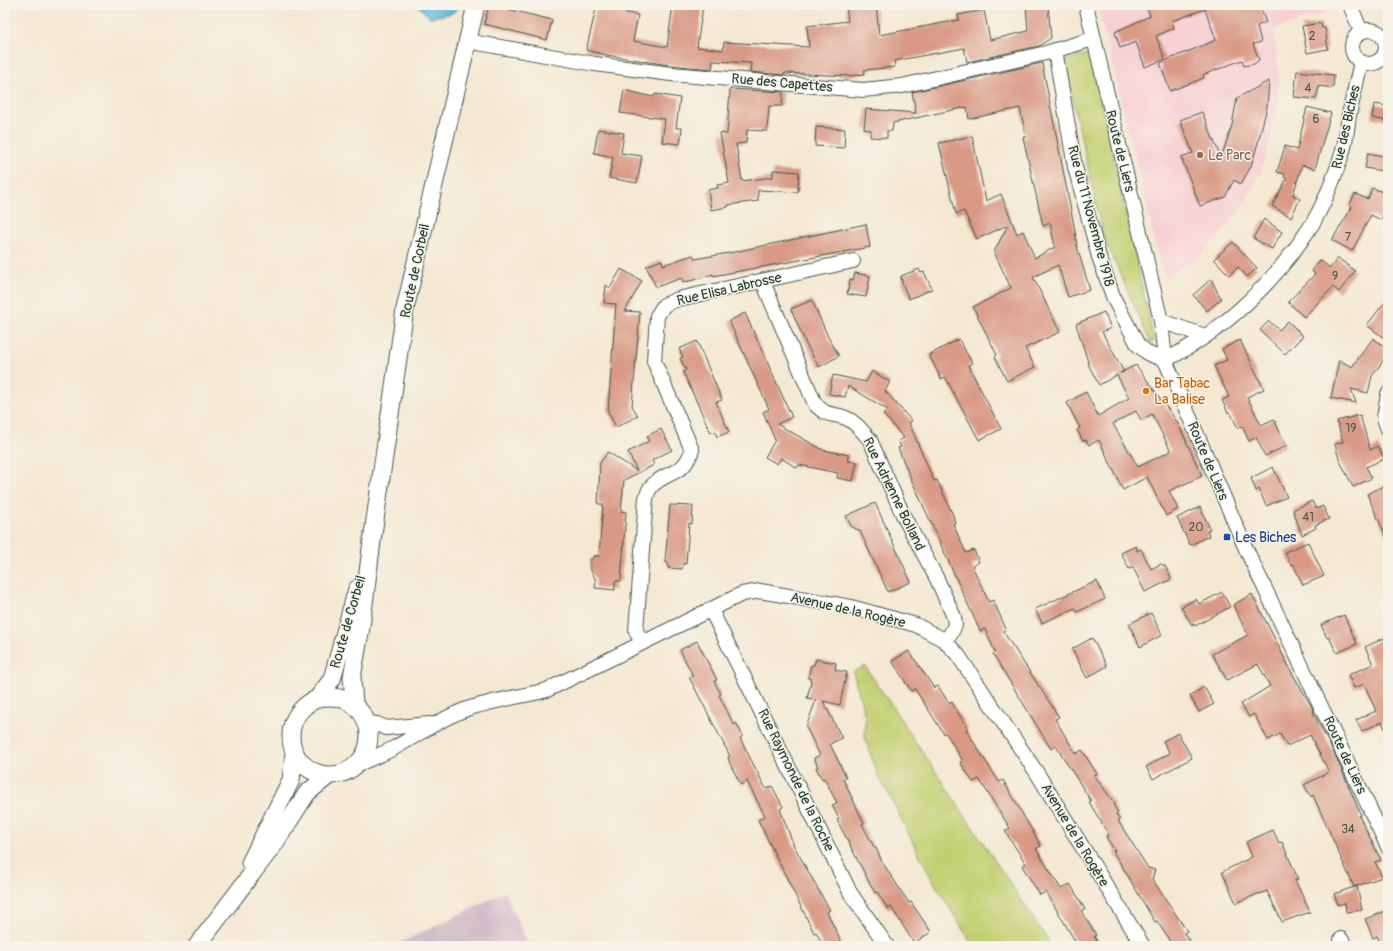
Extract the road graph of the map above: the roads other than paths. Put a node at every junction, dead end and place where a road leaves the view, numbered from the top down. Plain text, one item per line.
1 (476, 5) edge
2 (1086, 5) edge
3 (1350, 5) edge
4 (1361, 31) junction
5 (1093, 39) junction
6 (467, 41) junction
7 (1055, 50) junction
8 (1387, 53) edge
9 (1361, 62) junction
10 (853, 261) dead end
11 (763, 282) junction
12 (1161, 321) junction
13 (1205, 336) junction
14 (1164, 360) junction
15 (1388, 394) edge
16 (1388, 429) edge
17 (372, 541) junction
18 (711, 610) junction
19 (944, 640) junction
20 (642, 643) junction
21 (317, 699) junction
22 (354, 704) junction
23 (368, 723) junction
24 (436, 723) junction
25 (294, 753) junction
26 (358, 764) junction
27 (328, 776) junction
28 (1388, 847) edge
29 (234, 897) junction
30 (197, 946) edge
31 (887, 946) edge
32 (1143, 946) edge

1 - 6 street, Route de Corbeil
2 - 5 street, Route de Liers
3 - 4 street
4 - 8 street
4 - 9 street
5 - 7 street, Rue des Capettes
5 - 12 street, Route de Liers
6 - 7 street, Rue des Capettes
6 - 17 street, Route de Corbeil
7 - 14 street, Rue du 11 Novembre 1918
8 - 9 street
9 - 13 street, Rue des Biches
10 - 11 street, Rue Elisa Labrosse
11 - 19 street, Rue Adrienne Bolland
11 - 20 street, Rue Elisa Labrosse
12 - 13 street
12 - 14 street, Route de Liers
13 - 14 street, Rue des Biches
14 - 28 street, Route de Liers
15 - 16 street
17 - 21 street, Route de Corbeil
17 - 22 street, Route de Corbeil
18 - 19 street, Avenue de la Rogère
18 - 20 street, Avenue de la Rogère
18 - 31 street, Rue Raymonde de la Roche
19 - 32 street, Avenue de la Rogère
20 - 24 street, Avenue de la Rogère
21 - 22 street
21 - 25 street
22 - 23 street
23 - 24 street, Avenue de la Rogère
23 - 26 street
24 - 26 street, Avenue de la Rogère
25 - 27 street
25 - 29 street
26 - 27 street
27 - 29 street
29 - 30 street

